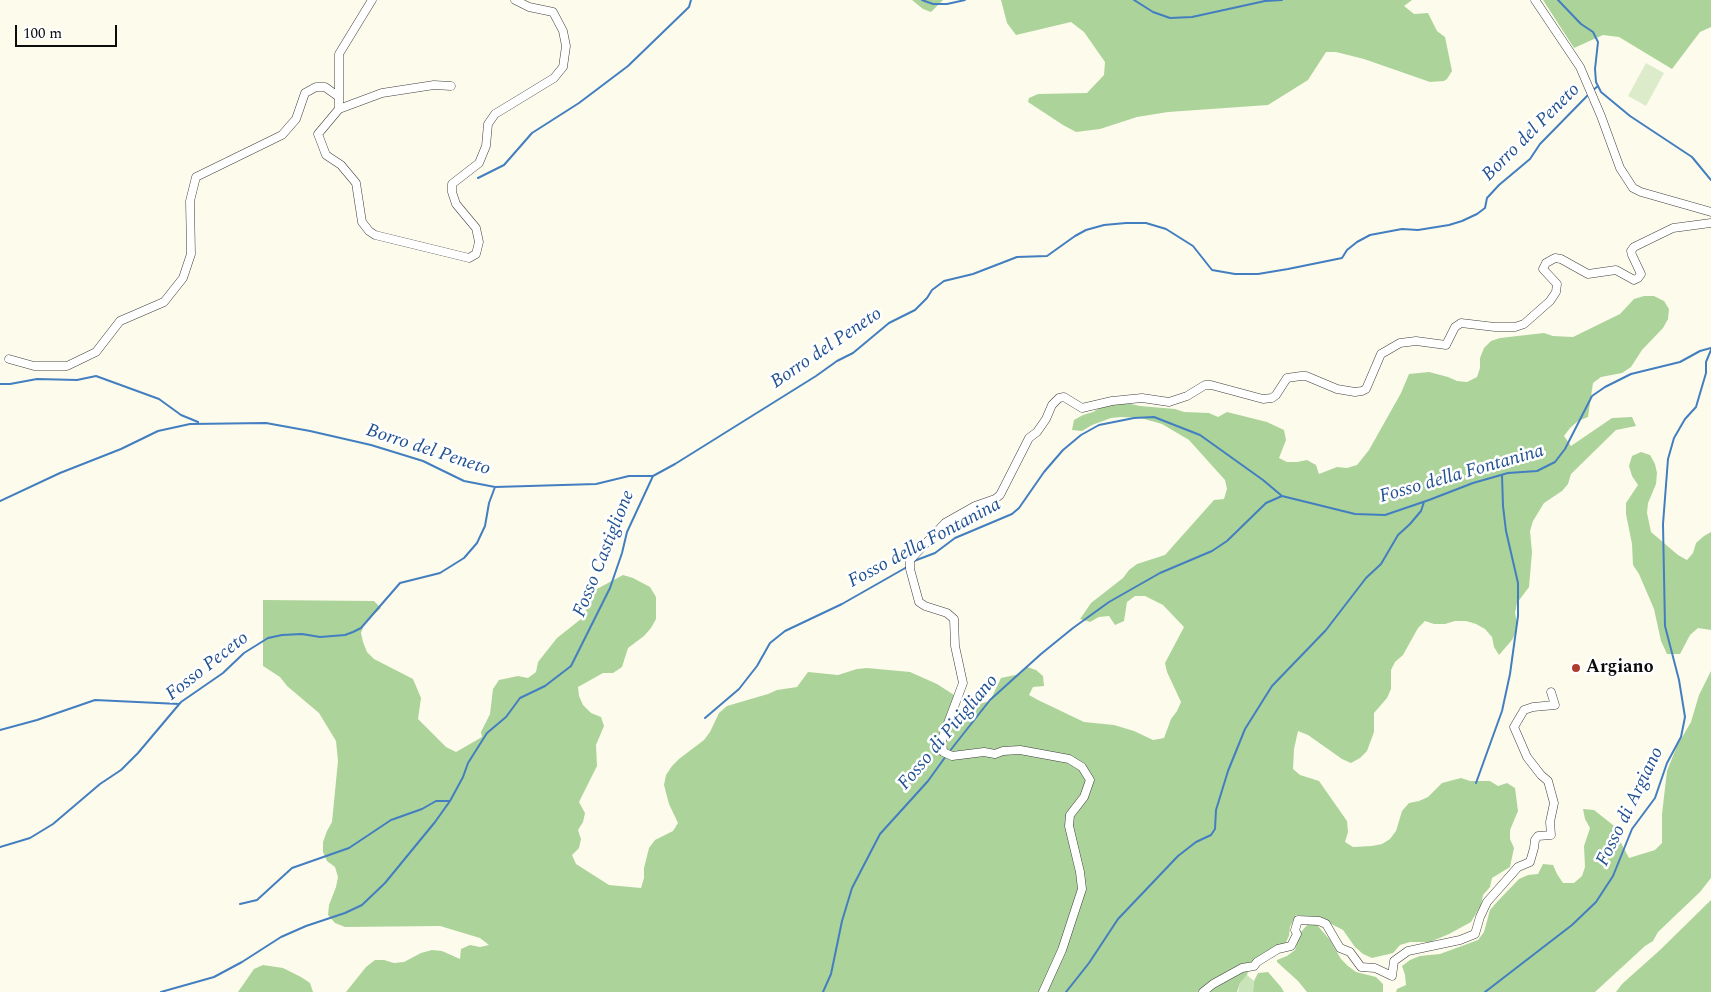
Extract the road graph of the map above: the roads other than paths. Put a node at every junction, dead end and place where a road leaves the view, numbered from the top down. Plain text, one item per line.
1 (372, 0) edge
2 (515, 0) edge
3 (1535, 0) edge
4 (451, 86) dead end
5 (338, 97) junction
6 (340, 109) junction
7 (1711, 212) edge
8 (1711, 223) edge
9 (9, 359) dead end
10 (1551, 692) dead end
11 (1043, 992) edge
12 (1203, 992) edge

1 - 5 street
2 - 6 street
3 - 7 street
4 - 6 street
5 - 6 street
5 - 9 street
8 - 11 street
10 - 12 street

